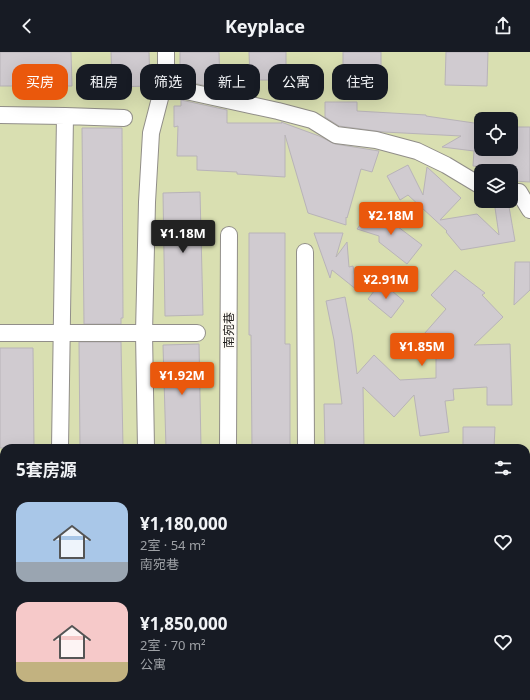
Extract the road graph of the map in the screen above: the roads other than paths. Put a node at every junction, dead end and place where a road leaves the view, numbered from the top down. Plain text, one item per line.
1 (166, 52) edge
2 (166, 64) edge
3 (196, 93) edge
4 (159, 100) edge
5 (0, 115) edge
6 (65, 116) junction
7 (124, 118) dead end
8 (474, 182) edge
9 (518, 192) edge
10 (530, 210) edge
11 (229, 235) dead end
12 (305, 252) dead end
13 (0, 333) edge
14 (62, 333) junction
15 (144, 333) junction
16 (197, 333) dead end
17 (60, 444) edge
18 (146, 444) edge
19 (228, 444) edge
20 (306, 444) edge

1 - 2 street
3 - 8 street
4 - 15 street
5 - 6 street
6 - 7 street
6 - 14 street
9 - 10 street
11 - 19 street, 南宛巷
12 - 20 street
13 - 14 street
14 - 15 street
14 - 17 street
15 - 16 street
15 - 18 street

